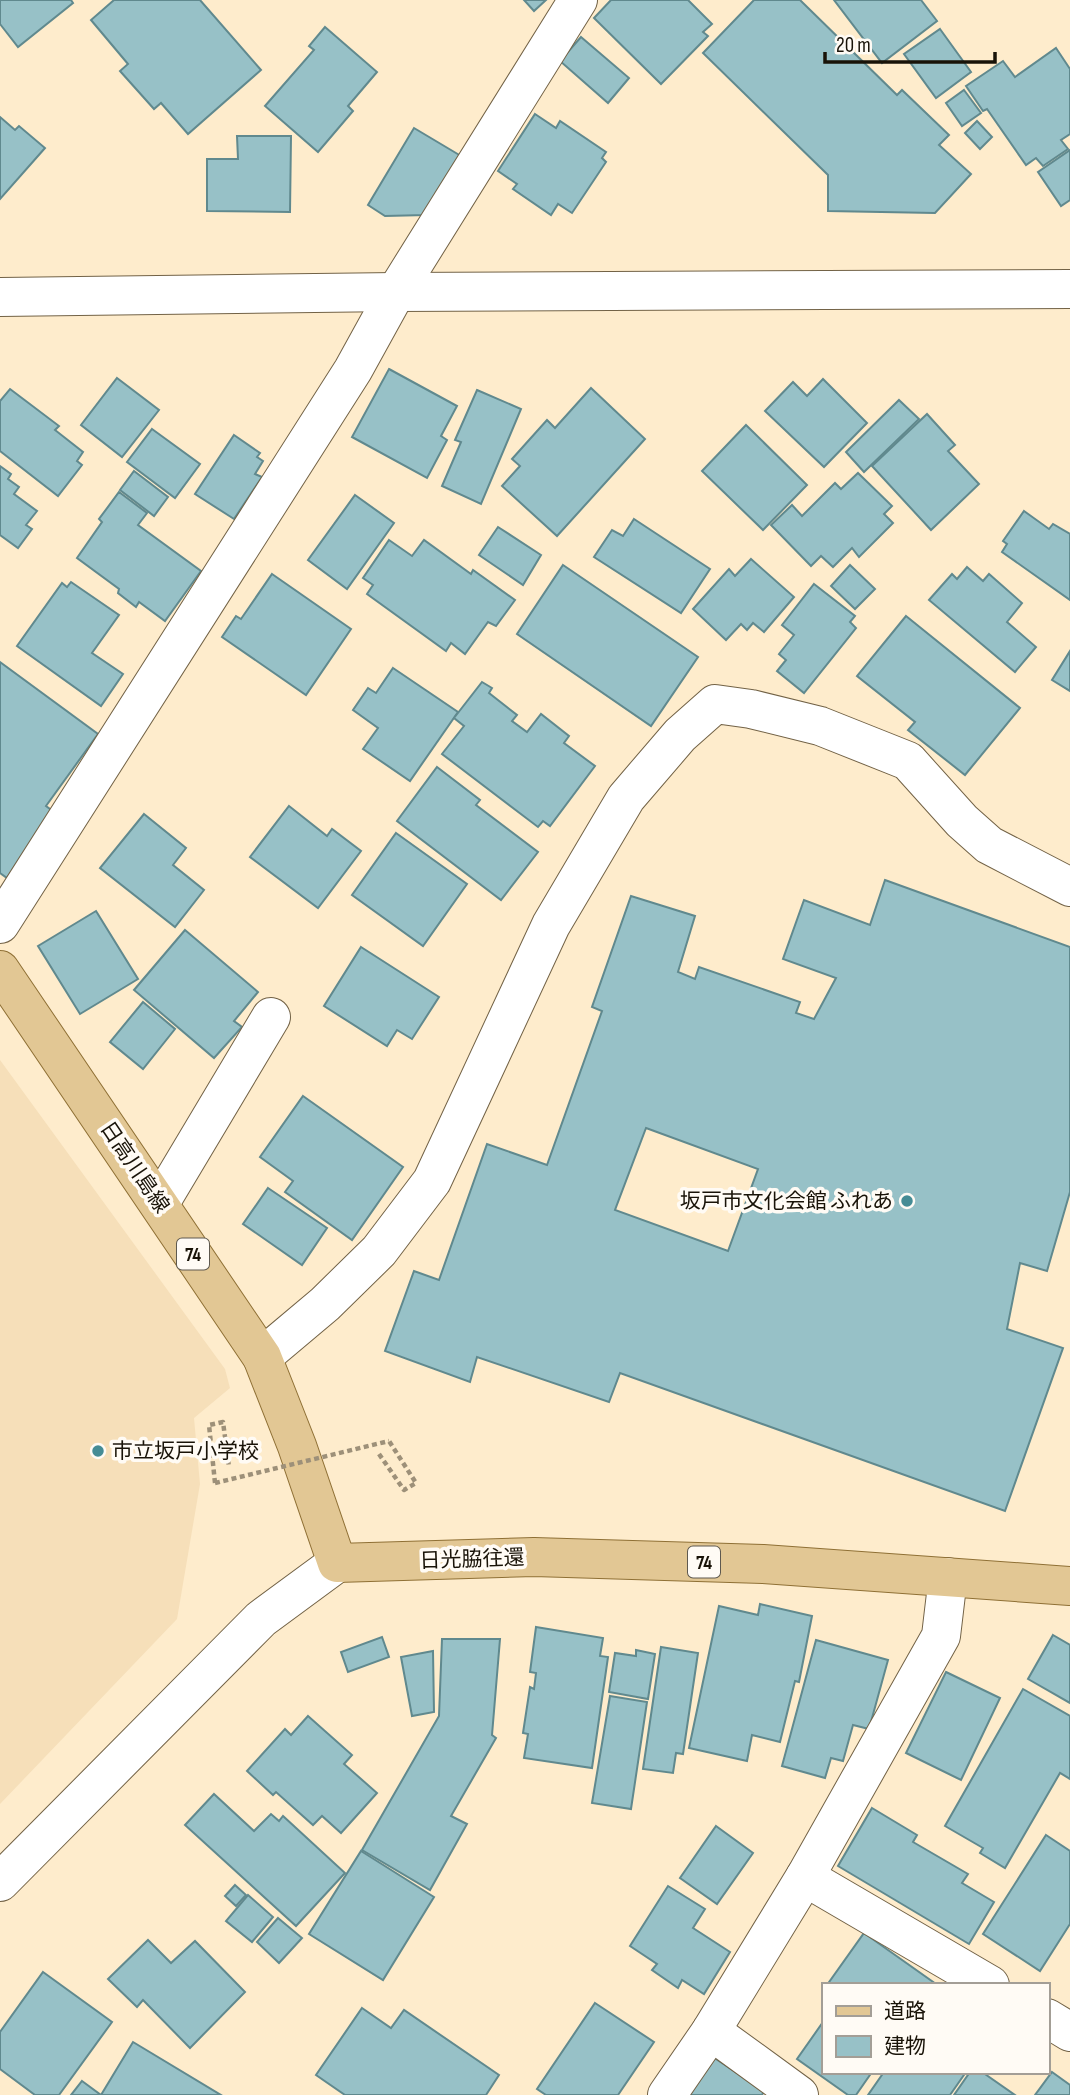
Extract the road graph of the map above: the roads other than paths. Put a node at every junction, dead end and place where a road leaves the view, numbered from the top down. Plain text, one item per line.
1 (578, 0) edge
2 (1070, 289) edge
3 (397, 292) junction
4 (0, 298) edge
5 (1070, 887) edge
6 (0, 924) edge
7 (0, 970) edge
8 (271, 1017) dead end
9 (160, 1203) junction
10 (262, 1357) junction
11 (337, 1563) junction
12 (948, 1577) junction
13 (1070, 1586) edge
14 (805, 1877) junction
15 (0, 1882) edge
16 (986, 1983) edge
17 (1049, 2019) edge
18 (710, 2031) junction
19 (1070, 2032) edge
20 (667, 2095) edge
21 (799, 2095) edge

1 - 3 street
2 - 3 street
3 - 4 street
3 - 6 street
5 - 10 street
7 - 9 main road, 日高川島線 / 74
8 - 9 street
9 - 10 main road, 日高川島線 / 74
10 - 11 main road, 日高川島線 / 74
11 - 12 main road, 日光脇往還 / 74
11 - 15 street
12 - 13 main road, 日光脇往還 / 74
12 - 14 street
14 - 16 street
14 - 18 street
17 - 19 street
18 - 20 street
18 - 21 street

